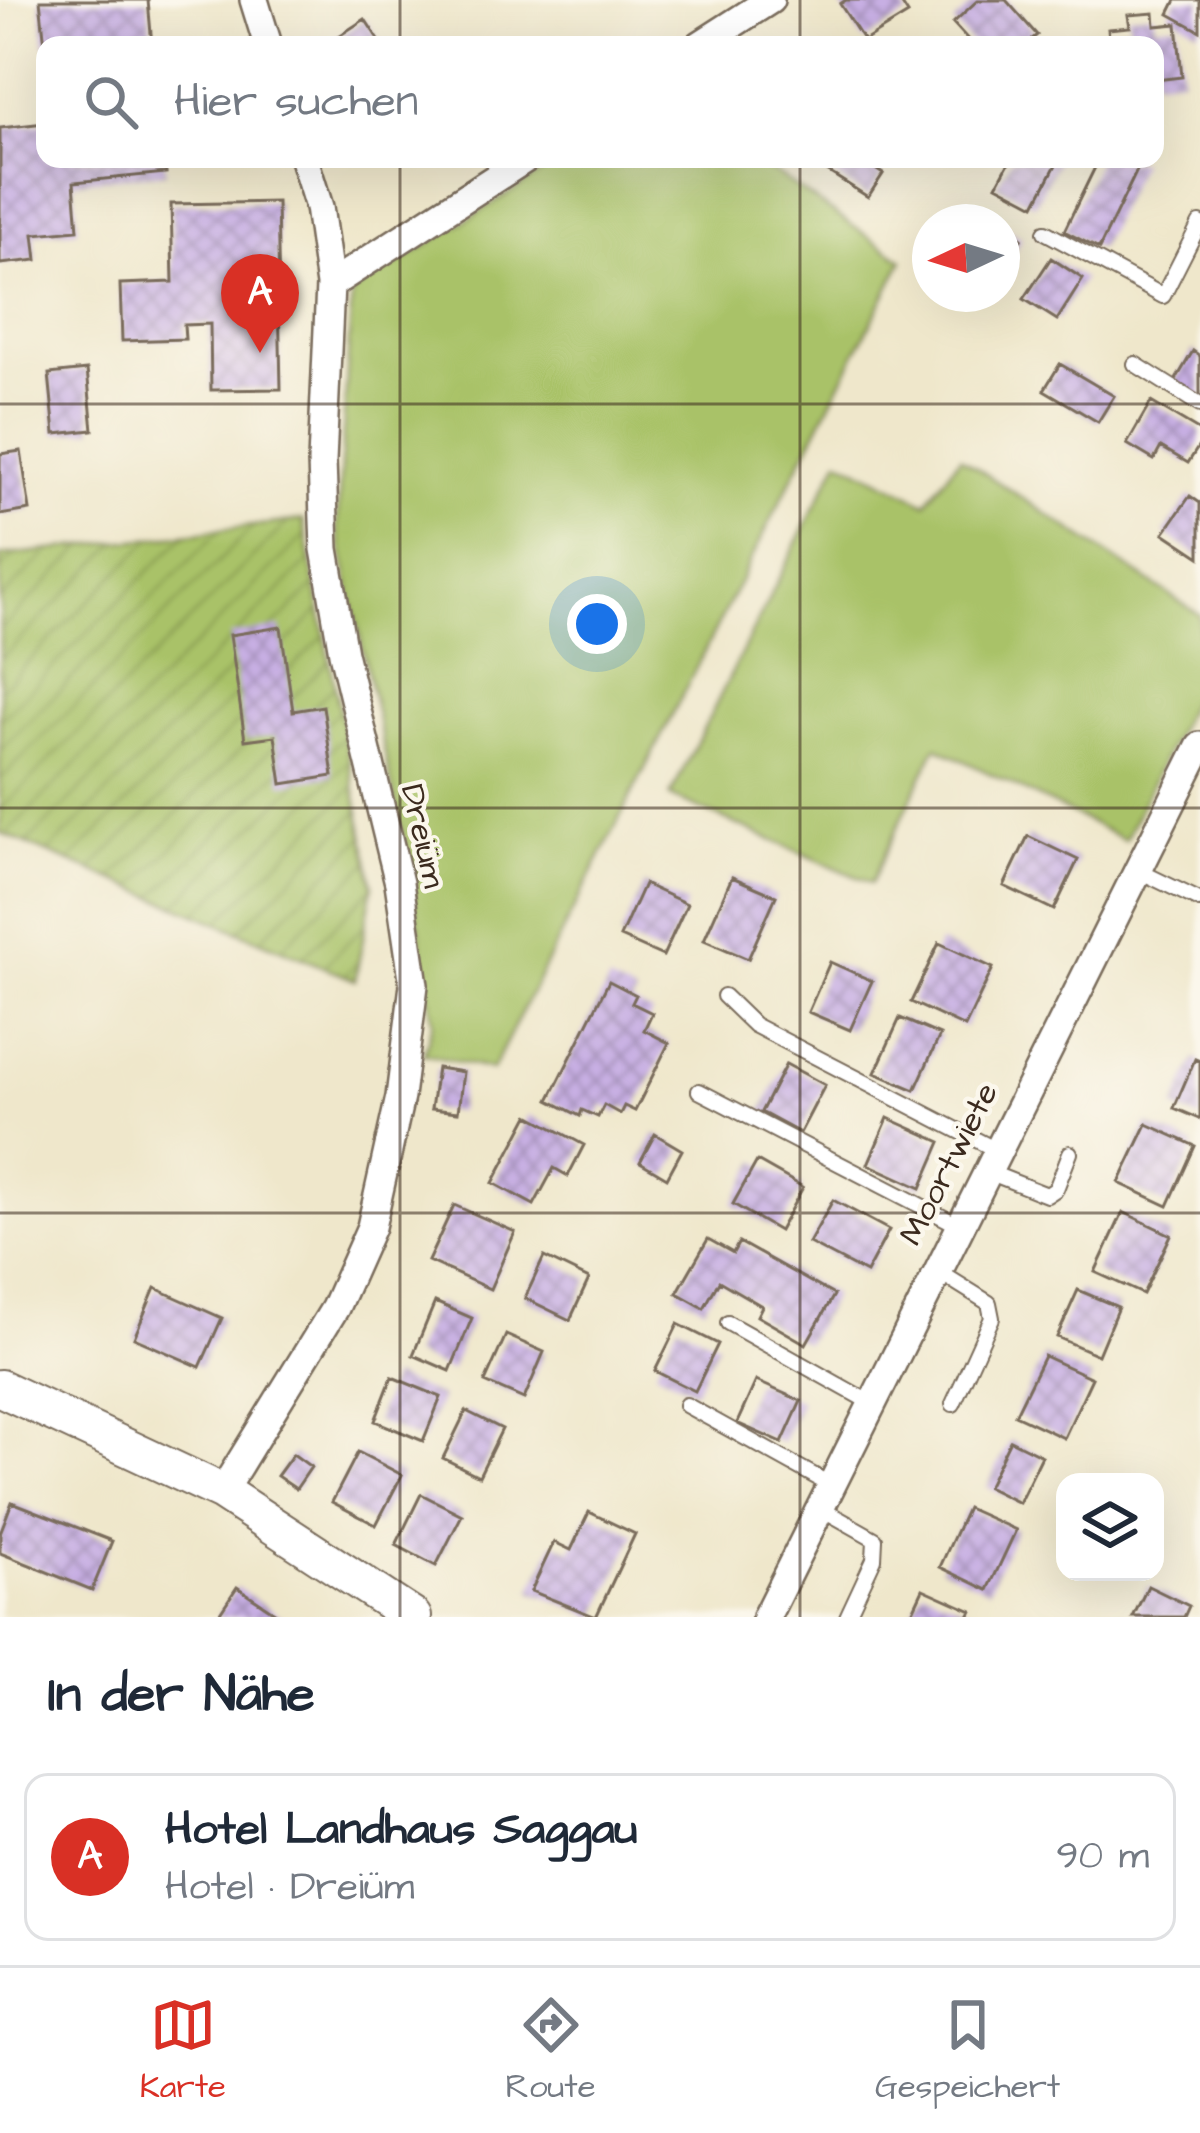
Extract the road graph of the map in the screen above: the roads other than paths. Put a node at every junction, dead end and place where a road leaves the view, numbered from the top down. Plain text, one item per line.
1 (254, 0) edge
2 (770, 0) edge
3 (265, 36) edge
4 (714, 36) edge
5 (307, 168) edge
6 (510, 168) edge
7 (1200, 223) edge
8 (1045, 232) dead end
9 (330, 285) junction
10 (1135, 364) dead end
11 (1200, 405) edge
12 (1200, 746) edge
13 (1137, 870) junction
14 (1199, 900) edge
15 (724, 996) dead end
16 (699, 1091) dead end
17 (1070, 1153) dead end
18 (991, 1161) junction
19 (958, 1225) junction
20 (936, 1270) junction
21 (728, 1323) dead end
22 (0, 1388) edge
23 (871, 1403) junction
24 (953, 1404) dead end
25 (686, 1405) dead end
26 (222, 1492) junction
27 (825, 1497) junction
28 (413, 1617) edge
29 (766, 1617) edge
30 (848, 1617) edge

1 - 3 street
2 - 4 street
5 - 9 street, Dreiüm
6 - 9 street
7 - 8 lane
9 - 26 street, Dreiüm
10 - 11 lane
12 - 13 street, Moortwiete
13 - 14 lane
13 - 18 street, Moortwiete
15 - 18 lane
16 - 19 lane
17 - 18 lane
18 - 19 street, Moortwiete
19 - 20 street, Moortwiete
20 - 23 street, Moortwiete
20 - 24 lane
21 - 23 lane
22 - 26 street
23 - 27 street, Moortwiete
25 - 27 lane
26 - 28 street
27 - 29 street, Moortwiete
27 - 30 lane

